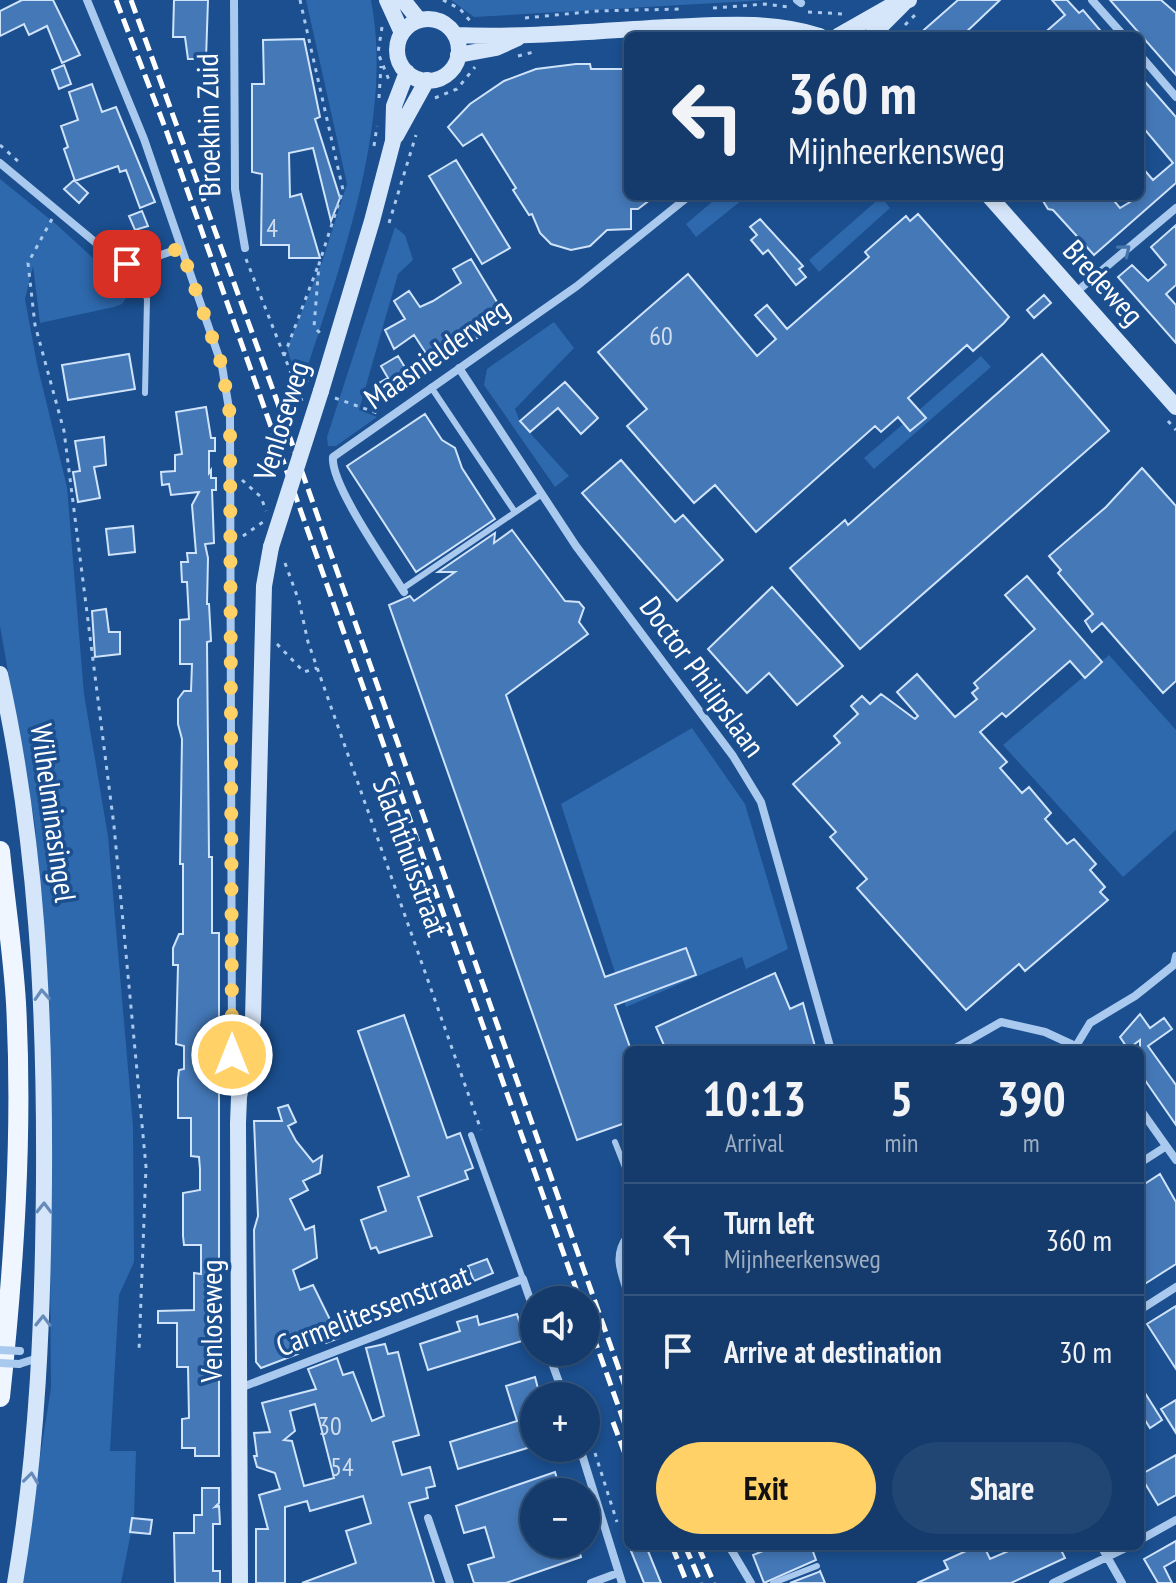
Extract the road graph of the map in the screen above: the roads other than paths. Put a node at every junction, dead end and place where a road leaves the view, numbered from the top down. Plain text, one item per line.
1 (87, 0) edge
2 (234, 0) edge
3 (387, 0) edge
4 (403, 0) edge
5 (1092, 0) edge
6 (906, 2) edge
7 (419, 20) junction
8 (795, 32) edge
9 (845, 32) edge
10 (875, 32) edge
11 (1120, 32) edge
12 (402, 33) junction
13 (455, 35) junction
14 (520, 37) junction
15 (458, 55) junction
16 (1144, 60) edge
17 (407, 72) junction
18 (427, 80) junction
19 (1176, 97) edge
20 (393, 141) junction
21 (0, 163) edge
22 (684, 200) edge
23 (993, 200) edge
24 (1176, 208) edge
25 (181, 248) junction
26 (245, 248) road end
27 (135, 264) junction
28 (1075, 293) junction
29 (459, 368) junction
30 (431, 387) junction
31 (145, 393) dead end
32 (1176, 407) edge
33 (542, 494) junction
34 (515, 512) junction
35 (403, 590) joint
36 (0, 674) edge
37 (0, 851) edge
38 (1175, 963) edge
39 (830, 1046) edge
40 (959, 1046) edge
41 (1076, 1046) edge
42 (1081, 1046) edge
43 (246, 1059) junction
44 (1144, 1115) edge
45 (471, 1135) dead end
46 (615, 1142) dead end
47 (1165, 1147) junction
48 (1144, 1160) edge
49 (1176, 1160) edge
50 (624, 1165) edge
51 (624, 1241) edge
52 (523, 1279) junction
53 (624, 1280) edge
54 (525, 1286) edge
55 (1176, 1287) edge
56 (1144, 1307) edge
57 (0, 1350) edge
58 (42, 1357) junction
59 (0, 1363) edge
60 (240, 1388) junction
61 (0, 1397) edge
62 (584, 1462) edge
63 (428, 1518) dead end
64 (1176, 1520) edge
65 (1144, 1538) edge
66 (731, 1550) edge
67 (1103, 1550) edge
68 (1122, 1550) edge
69 (1107, 1558) junction
70 (817, 1566) dead end
71 (618, 1573) junction
72 (15, 1583) edge
73 (240, 1583) edge
74 (450, 1583) edge
75 (591, 1583) edge
76 (622, 1583) edge
77 (751, 1583) edge
78 (773, 1583) edge
79 (1053, 1583) edge
80 (1122, 1583) edge

1 - 25 street, Venloseweg
2 - 26 street, Broekhin Zuid
3 - 12 street
4 - 7 street
5 - 11 street
6 - 9 street
6 - 10 street
7 - 12 street
7 - 13 street
8 - 14 street
12 - 17 street
13 - 14 street
13 - 15 street
14 - 15 street
15 - 18 street
16 - 19 street
17 - 18 street
17 - 20 street, Venloseweg
18 - 20 street, Venloseweg
20 - 43 street, Venloseweg, bridge
21 - 27 street
22 - 29 street, Maasnielderweg
23 - 28 street, Bredeweg
28 -> 24 street
25 - 27 street
25 - 43 street, Venloseweg
27 - 31 lane
28 - 32 street, Bredeweg
29 - 30 street, Maasnielderweg
29 - 33 street, Doctor Philipslaan
30 - 34 lane
30 - 35 street, Maasnielderweg
33 - 34 lane
33 - 39 street, Doctor Philipslaan
34 - 35 lane
58 -> 36 street, Wilhelminasingel
37 - 61 main road, Wilhelminasingel
38 - 42 street
40 - 41 street
43 - 60 street, Venloseweg
44 - 47 street
45 - 52 lane
46 - 50 lane
47 - 48 street
47 - 49 street
51 - 53 street
52 - 54 street
52 - 60 street, Carmelitessenstraat
55 - 56 street
57 - 58 street, bridge
58 - 59 street, bridge
72 -> 58 street, Wilhelminasingel
60 - 73 street, Venloseweg
62 - 71 street
63 - 74 street
64 - 65 street
66 - 77 street
67 - 69 street
68 - 69 street
69 - 79 street
69 - 80 street
70 - 78 lane
71 - 75 street
71 - 76 street

